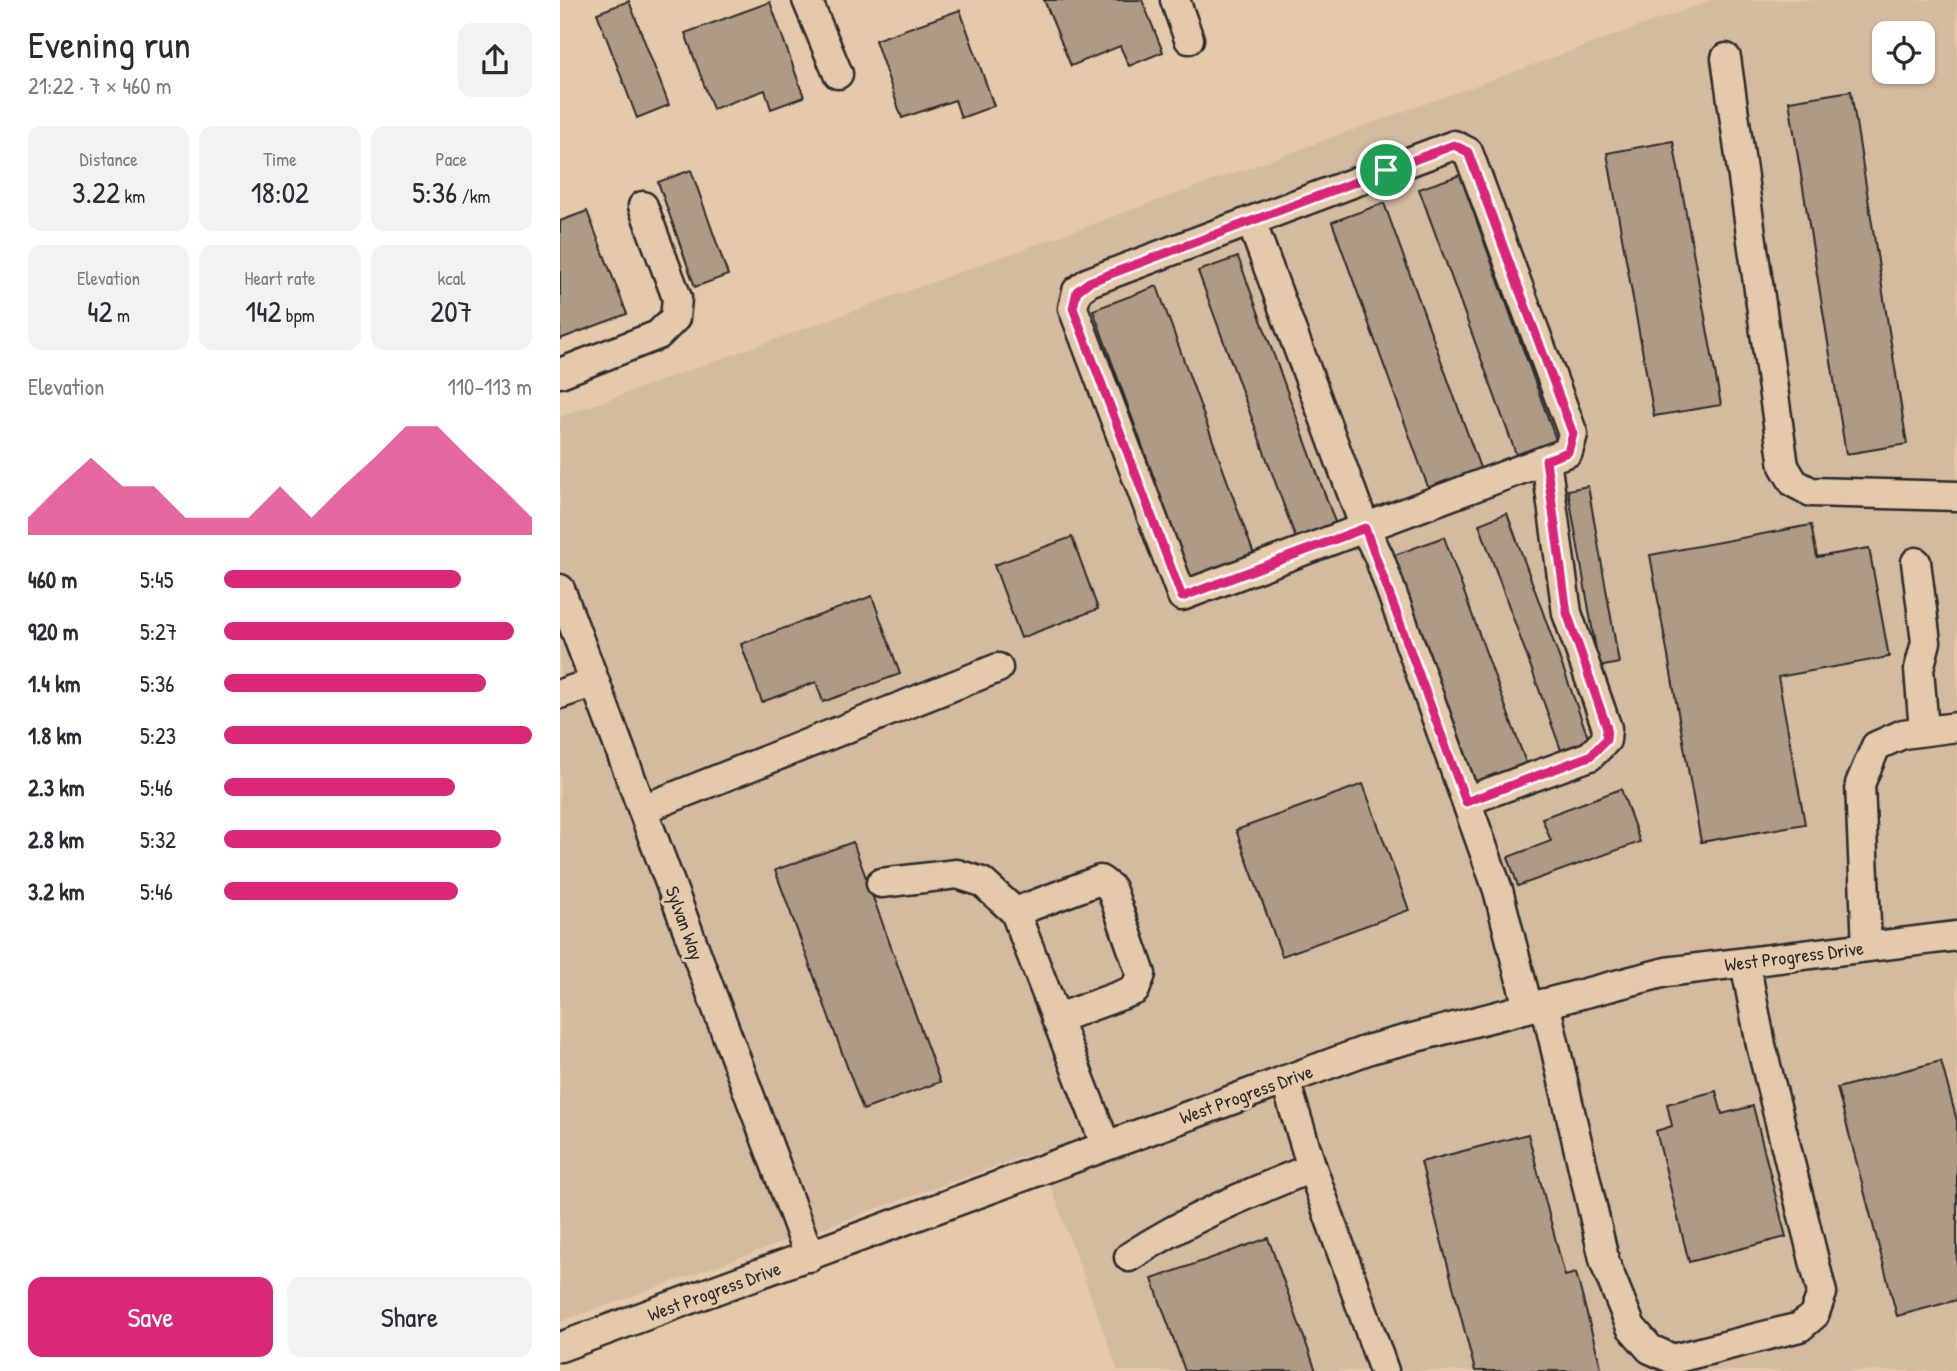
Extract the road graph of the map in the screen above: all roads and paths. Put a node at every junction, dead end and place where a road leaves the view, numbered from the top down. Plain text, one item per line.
1 (807, 0) edge
2 (1175, 0) edge
3 (1189, 39) dead end
4 (1726, 58) dead end
5 (838, 74) dead end
6 (643, 206) dead end
7 (1251, 221) junction
8 (560, 373) edge
9 (1546, 460) junction
10 (1957, 496) edge
11 (1365, 528) junction
12 (1916, 562) dead end
13 (560, 589) edge
14 (998, 668) dead end
15 (595, 682) junction
16 (560, 694) edge
17 (1957, 727) edge
18 (1924, 731) junction
19 (1466, 802) junction
20 (642, 809) junction
21 (881, 883) dead end
22 (1014, 912) junction
23 (1957, 936) edge
24 (1867, 947) junction
25 (1745, 962) junction
26 (1536, 1005) junction
27 (1056, 1019) junction
28 (1285, 1080) junction
29 (1106, 1146) junction
30 (1312, 1168) junction
31 (810, 1257) junction
32 (1129, 1257) dead end
33 (560, 1347) edge
34 (1384, 1371) edge

1 - 5 street
2 - 3 street
4 - 10 street
6 - 8 street
7 - 9 street
7 - 11 street
7 - 11 street
9 - 11 street
9 - 19 street
11 - 19 street
12 - 18 street
13 - 15 street, Sylvan Way
14 - 20 street
15 - 16 street
15 - 20 street, Sylvan Way
17 - 18 street
18 - 24 street
19 - 26 street
20 - 31 street, Sylvan Way
21 - 22 street
22 - 27 street
22 - 27 street
23 - 24 street, West Progress Drive
24 - 25 street, West Progress Drive
25 - 26 street, West Progress Drive
25 - 26 street
26 - 28 street, West Progress Drive
27 - 29 street
28 - 29 street, West Progress Drive
28 - 30 street
29 - 31 street, West Progress Drive
30 - 32 street
30 - 34 street
31 - 33 street, West Progress Drive

